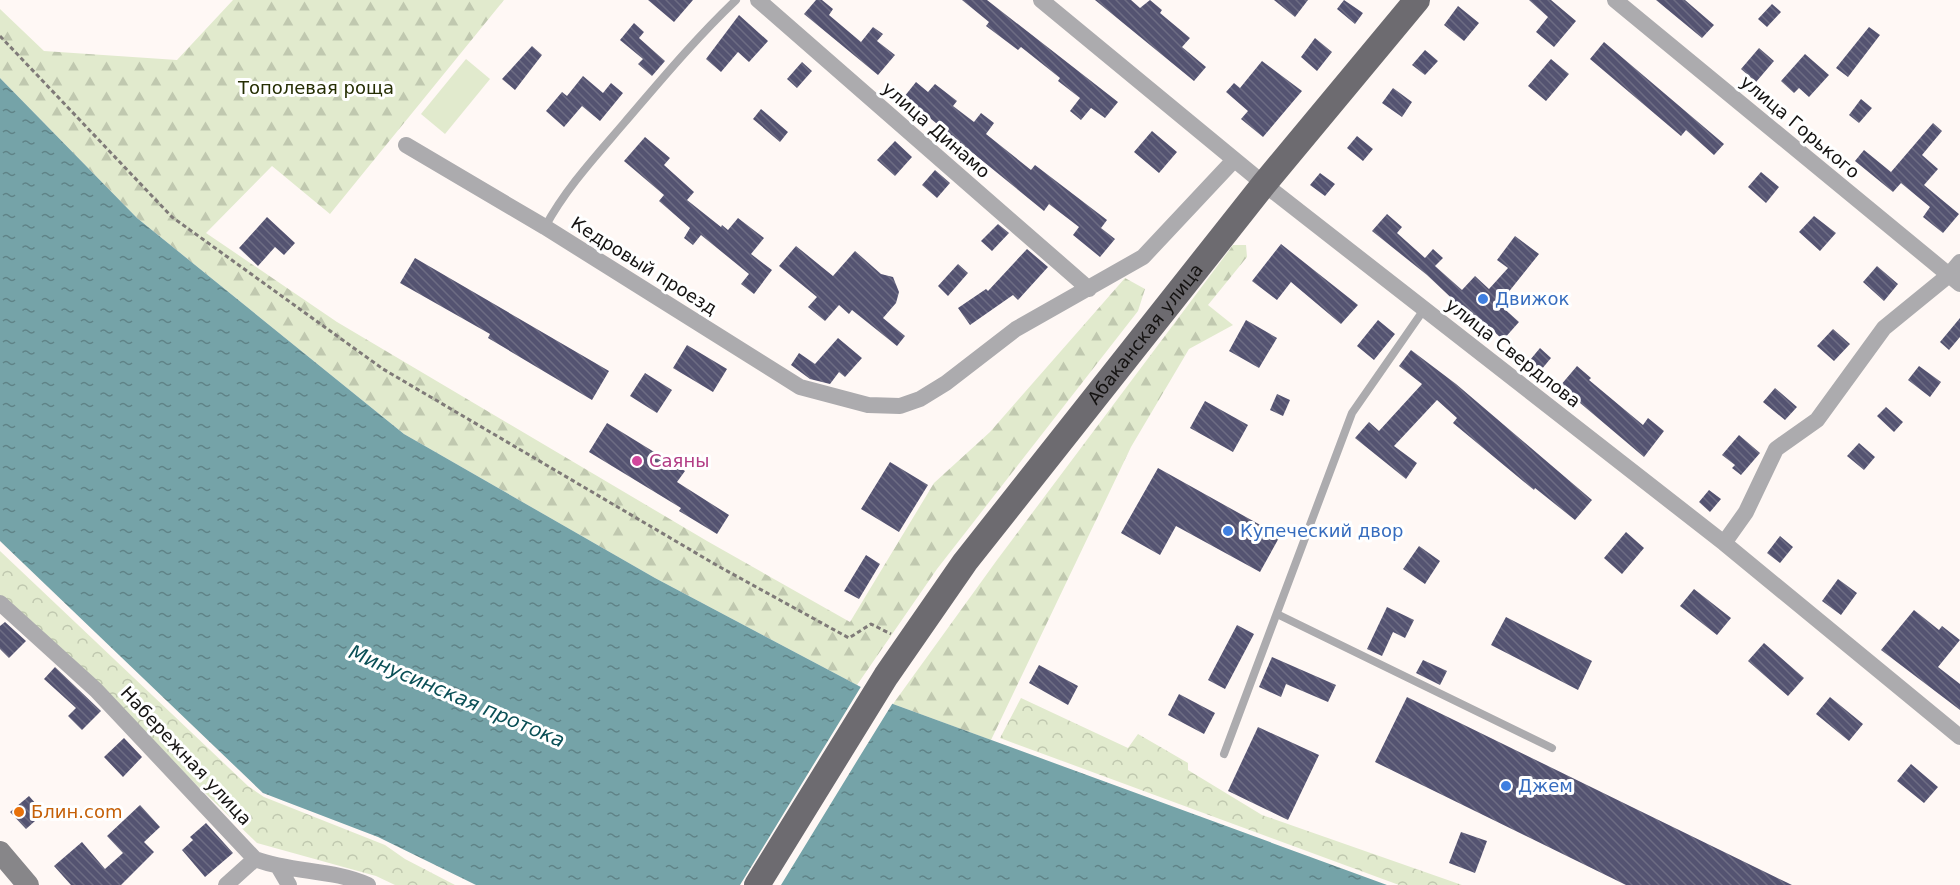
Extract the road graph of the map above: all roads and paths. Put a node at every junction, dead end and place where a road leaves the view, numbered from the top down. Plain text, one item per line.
1 (736, 0) edge
2 (1041, 0) edge
3 (1417, 0) edge
4 (1615, 0) edge
5 (762, 1) edge
6 (0, 36) edge
7 (406, 145) dead end
8 (1234, 160) junction
9 (1264, 184) junction
10 (545, 227) junction
11 (1956, 274) edge
12 (1089, 289) junction
13 (1425, 308) junction
14 (1724, 543) junction
15 (0, 603) edge
16 (1276, 614) junction
17 (909, 642) junction
18 (1960, 737) edge
19 (1552, 748) dead end
20 (1224, 754) dead end
21 (0, 852) edge
22 (255, 859) junction
23 (279, 868) junction
24 (28, 885) edge
25 (226, 885) edge
26 (289, 885) edge
27 (368, 885) edge
28 (757, 885) edge

1 - 10 lane
2 - 8 street, улица Свердлова
3 - 9 main road, Абаканская улица
4 - 11 street, улица Горького
5 - 12 street, улица Динамо
6 - 17 path
7 - 10 street, Кедровый проезд
8 - 9 street, улица Свердлова
8 - 12 street
9 - 13 street, улица Свердлова
9 - 17 main road, Абаканская улица
10 - 12 street, Кедровый проезд
11 - 14 street
13 - 14 street, улица Свердлова
13 - 16 lane
14 - 18 street, улица Свердлова
15 - 22 street, Набережная улица
16 - 19 lane
16 - 20 lane
17 - 28 main road, Абаканская улица
21 - 24 main road
22 - 23 street, Набережная улица
22 - 25 street
23 - 26 street
23 - 27 street, Набережная улица

